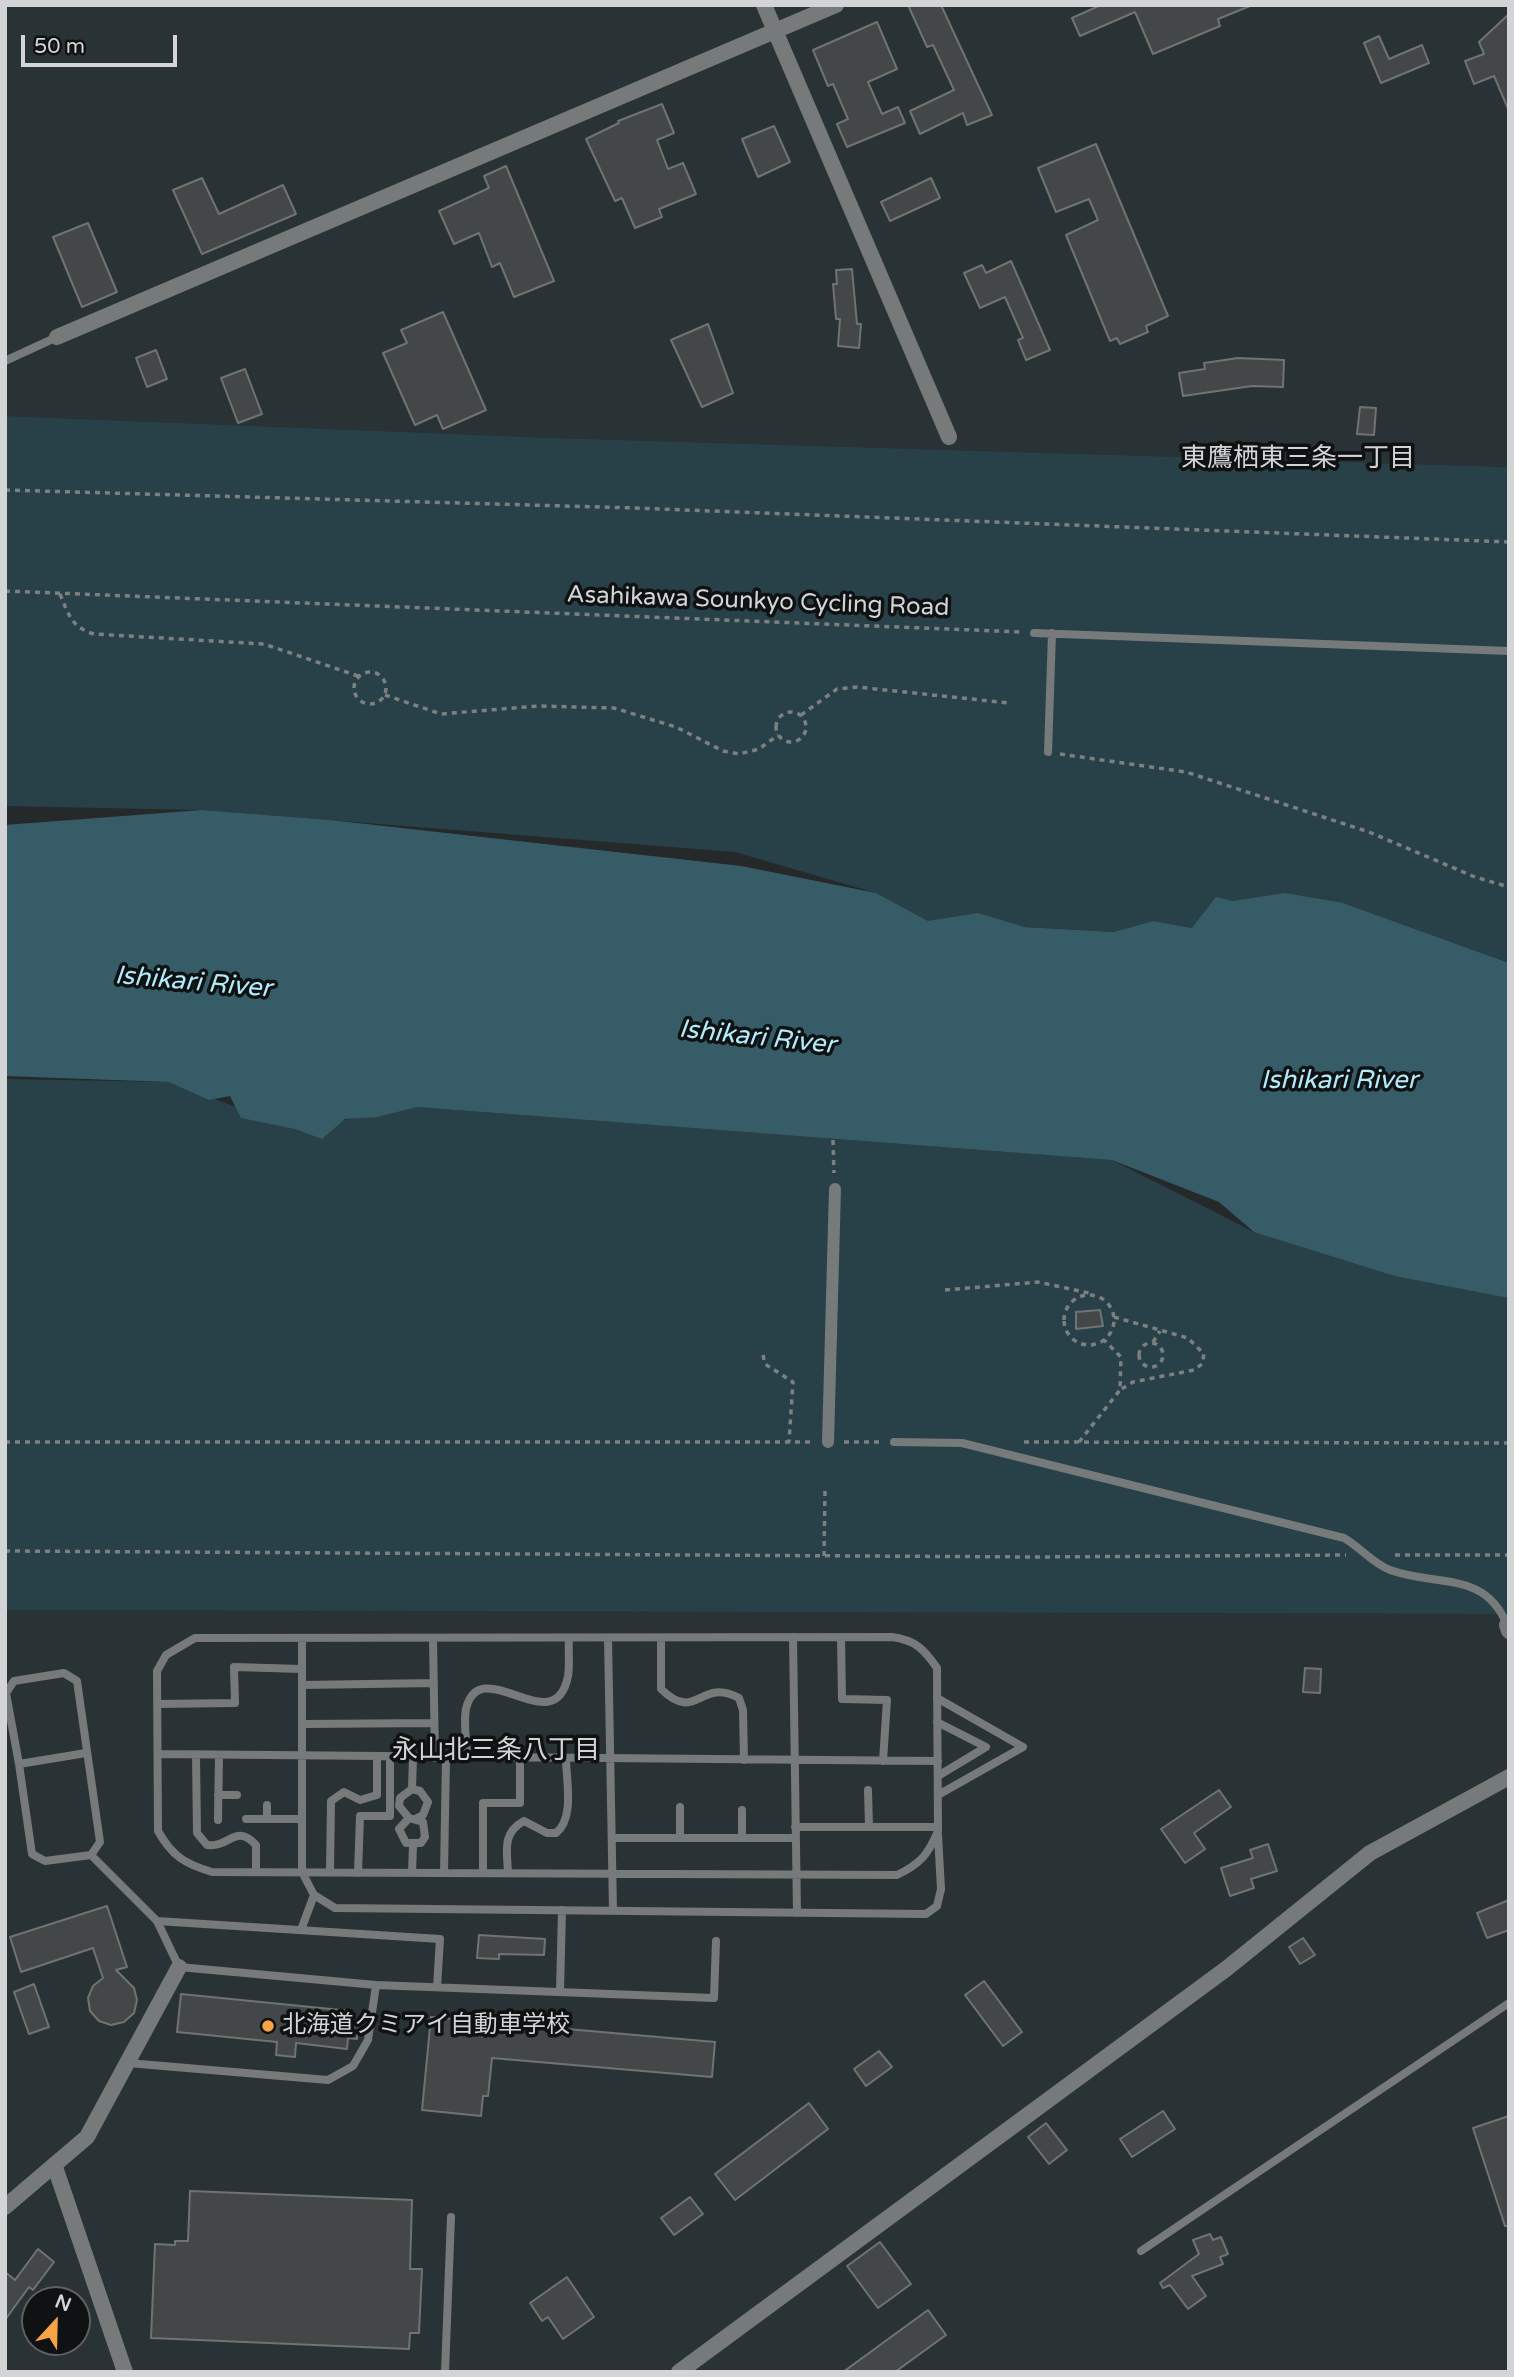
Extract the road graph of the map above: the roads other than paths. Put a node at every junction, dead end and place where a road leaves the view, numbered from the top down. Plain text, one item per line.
1 (764, 5) edge
2 (836, 5) edge
3 (775, 31) junction
4 (57, 337) joint
5 (5, 361) edge
6 (948, 437) dead end
7 (1034, 633) road end
8 (1052, 633) junction
9 (1509, 651) edge
10 (1048, 752) road end
11 (835, 1189) road end
12 (828, 1442) road end
13 (894, 1442) road end
14 (1508, 1628) edge
15 (793, 1637) junction
16 (841, 1637) junction
17 (608, 1638) junction
18 (661, 1638) junction
19 (302, 1639) junction
20 (433, 1639) junction
21 (569, 1639) junction
22 (302, 1669) junction
23 (434, 1683) junction
24 (302, 1685) junction
25 (937, 1698) junction
26 (158, 1704) junction
27 (937, 1722) junction
28 (434, 1723) junction
29 (303, 1724) junction
30 (86, 1753) junction
31 (158, 1755) junction
32 (196, 1755) junction
33 (219, 1755) junction
34 (303, 1756) junction
35 (377, 1757) junction
36 (390, 1757) junction
37 (413, 1757) junction
38 (435, 1758) junction
39 (446, 1758) junction
40 (467, 1758) junction
41 (520, 1758) junction
42 (566, 1758) junction
43 (612, 1759) junction
44 (744, 1760) junction
45 (794, 1760) junction
46 (883, 1761) junction
47 (938, 1761) junction
48 (19, 1764) junction
49 (938, 1776) junction
50 (1509, 1777) edge
51 (412, 1790) junction
52 (868, 1790) dead end
53 (218, 1795) junction
54 (237, 1795) dead end
55 (938, 1795) junction
56 (267, 1805) dead end
57 (680, 1807) dead end
58 (742, 1810) dead end
59 (413, 1818) junction
60 (246, 1819) dead end
61 (267, 1819) junction
62 (302, 1819) junction
63 (218, 1820) dead end
64 (869, 1827) junction
65 (795, 1828) junction
66 (938, 1829) junction
67 (612, 1838) junction
68 (680, 1838) junction
69 (742, 1838) junction
70 (795, 1838) junction
71 (413, 1845) junction
72 (91, 1855) junction
73 (256, 1872) junction
74 (302, 1872) junction
75 (330, 1872) junction
76 (358, 1872) junction
77 (412, 1872) junction
78 (444, 1873) junction
79 (483, 1873) junction
80 (508, 1873) junction
81 (613, 1873) junction
82 (796, 1875) junction
83 (314, 1895) junction
84 (562, 1910) junction
85 (613, 1911) junction
86 (797, 1913) junction
87 (157, 1921) junction
88 (301, 1930) junction
89 (716, 1941) dead end
90 (179, 1967) junction
91 (376, 1985) junction
92 (437, 1987) junction
93 (560, 1992) junction
94 (1509, 2003) edge
95 (128, 2063) junction
96 (55, 2166) junction
97 (5, 2207) edge
98 (451, 2217) dead end
99 (1141, 2250) dead end
100 (125, 2372) edge
101 (445, 2372) edge
102 (679, 2372) edge

1 - 3 street
2 - 3 street
3 - 4 street
3 - 6 street
4 - 5 lane
7 - 8 lane
8 - 9 lane
8 - 10 lane
11 - 12 street
13 - 14 lane
15 - 16 lane
15 - 18 lane
15 - 45 lane
16 - 25 lane
16 - 46 lane
17 - 18 lane
17 - 21 lane
17 - 43 lane
18 - 44 lane
19 - 20 lane
19 - 22 lane
19 - 26 lane
20 - 21 lane
20 - 23 lane
21 - 40 lane
22 - 24 lane
22 - 26 lane
23 - 24 lane
23 - 28 lane
24 - 29 lane
25 - 27 lane
25 - 55 lane
26 - 31 lane
27 - 47 lane
27 - 49 lane
28 - 29 lane
28 - 38 lane
29 - 34 lane
30 - 48 lane
30 - 48 lane
30 - 72 lane
31 - 32 lane
31 - 73 lane
32 - 33 lane
32 - 73 lane
33 - 34 lane
33 - 53 lane
34 - 35 lane
34 - 62 lane
35 - 36 lane
35 - 75 lane
36 - 37 lane
36 - 76 lane
37 - 38 lane
37 - 51 lane
38 - 39 lane
39 - 40 lane
39 - 78 lane
40 - 41 lane
41 - 42 lane
41 - 79 lane
42 - 43 lane
42 - 80 lane
43 - 44 lane
43 - 67 lane
44 - 45 lane
45 - 46 lane
45 - 65 lane
46 - 47 lane
47 - 49 lane
48 - 72 lane
49 - 55 lane
50 - 102 street
51 - 59 lane
51 - 59 lane
52 - 64 lane
53 - 54 lane
53 - 63 lane
55 - 66 lane
56 - 61 lane
57 - 68 lane
58 - 69 lane
59 - 71 lane
59 - 71 lane
60 - 61 lane
61 - 62 lane
62 - 74 lane
64 - 65 lane
64 - 66 lane
65 - 70 lane
66 - 82 lane
66 - 86 lane
67 - 68 lane
67 - 81 lane
68 - 69 lane
69 - 70 lane
70 - 82 lane
71 - 77 lane
72 - 87 lane
73 - 74 lane
74 - 75 lane
74 - 83 lane
75 - 76 lane
76 - 77 lane
77 - 78 lane
78 - 79 lane
79 - 80 lane
80 - 81 lane
81 - 82 lane
81 - 85 lane
82 - 86 lane
83 - 84 lane
83 - 88 lane
84 - 85 lane
84 - 93 lane
85 - 86 lane
87 - 88 lane
87 - 90 lane
88 - 92 lane
89 - 93 lane
90 - 91 lane
90 - 95 street
91 - 92 lane
91 - 95 lane
92 - 93 lane
94 - 99 lane
95 - 96 street
96 - 97 street
96 - 100 street
98 - 101 lane

